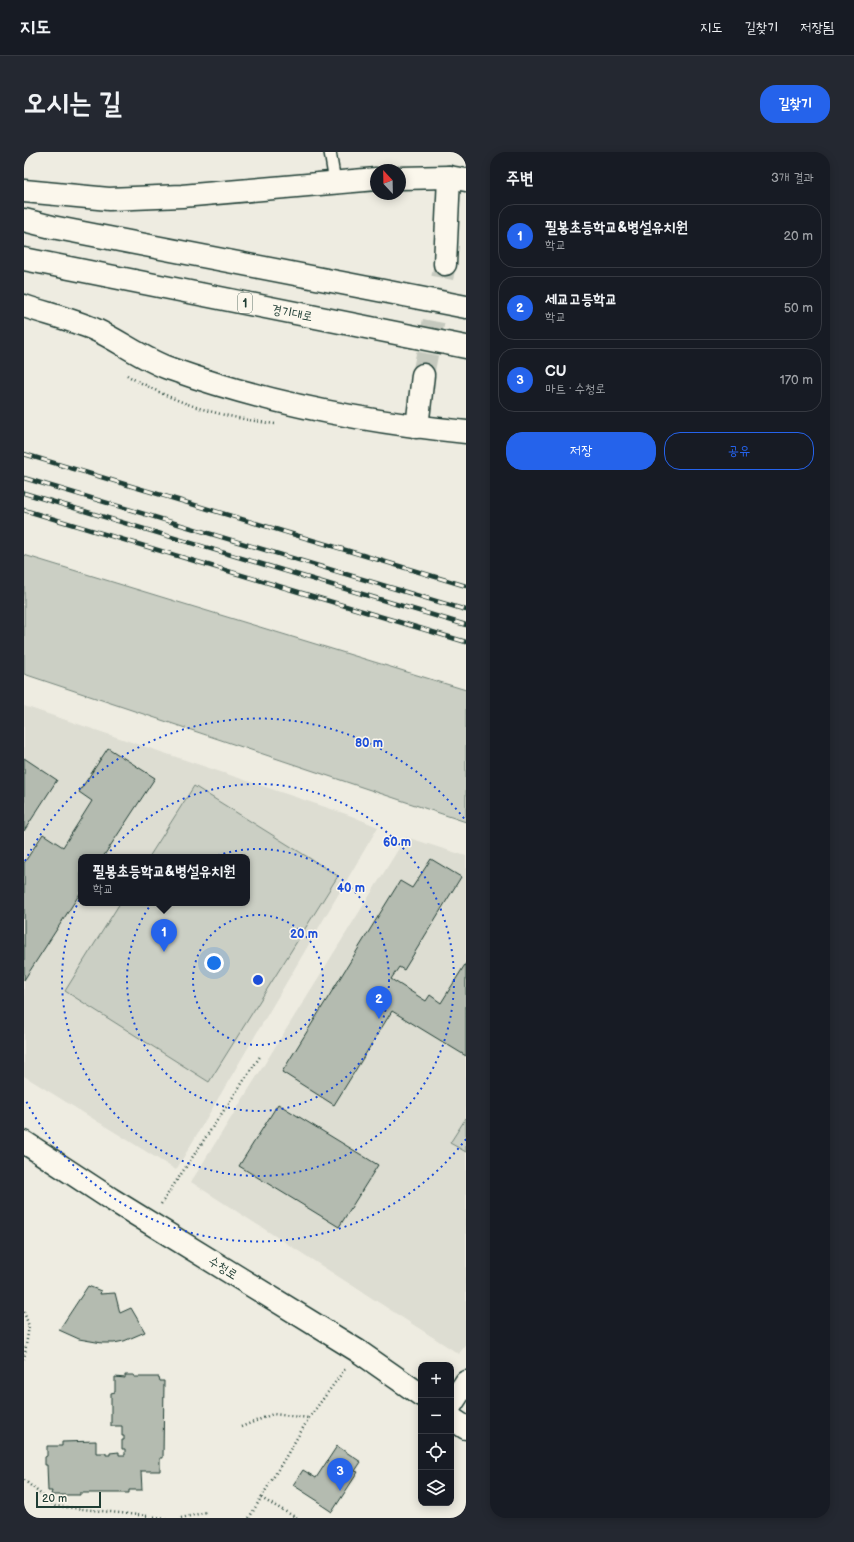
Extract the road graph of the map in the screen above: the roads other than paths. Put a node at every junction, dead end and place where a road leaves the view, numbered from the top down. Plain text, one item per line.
1 (330, 152) edge
2 (406, 178) edge
3 (370, 179) edge
4 (458, 179) edge
5 (335, 182) junction
6 (24, 191) edge
7 (24, 220) edge
8 (24, 259) edge
9 (445, 264) tunnel mouth
10 (24, 306) edge
11 (466, 307) edge
12 (466, 347) edge
13 (423, 375) tunnel mouth
14 (417, 427) junction
15 (466, 432) edge
16 (24, 1142) edge
17 (466, 1382) edge
18 (418, 1393) edge
19 (454, 1400) edge
20 (454, 1420) edge
21 (466, 1428) edge

1 - 5 lane
2 - 4 main road
3 - 5 main road
4 - 9 main road
5 - 6 main road
7 - 11 main road
8 - 12 main road, 경기대로 / 1
10 - 14 main road
13 - 14 main road
14 - 15 main road
16 - 18 main road, 수청로
17 - 19 main road
20 - 21 main road

